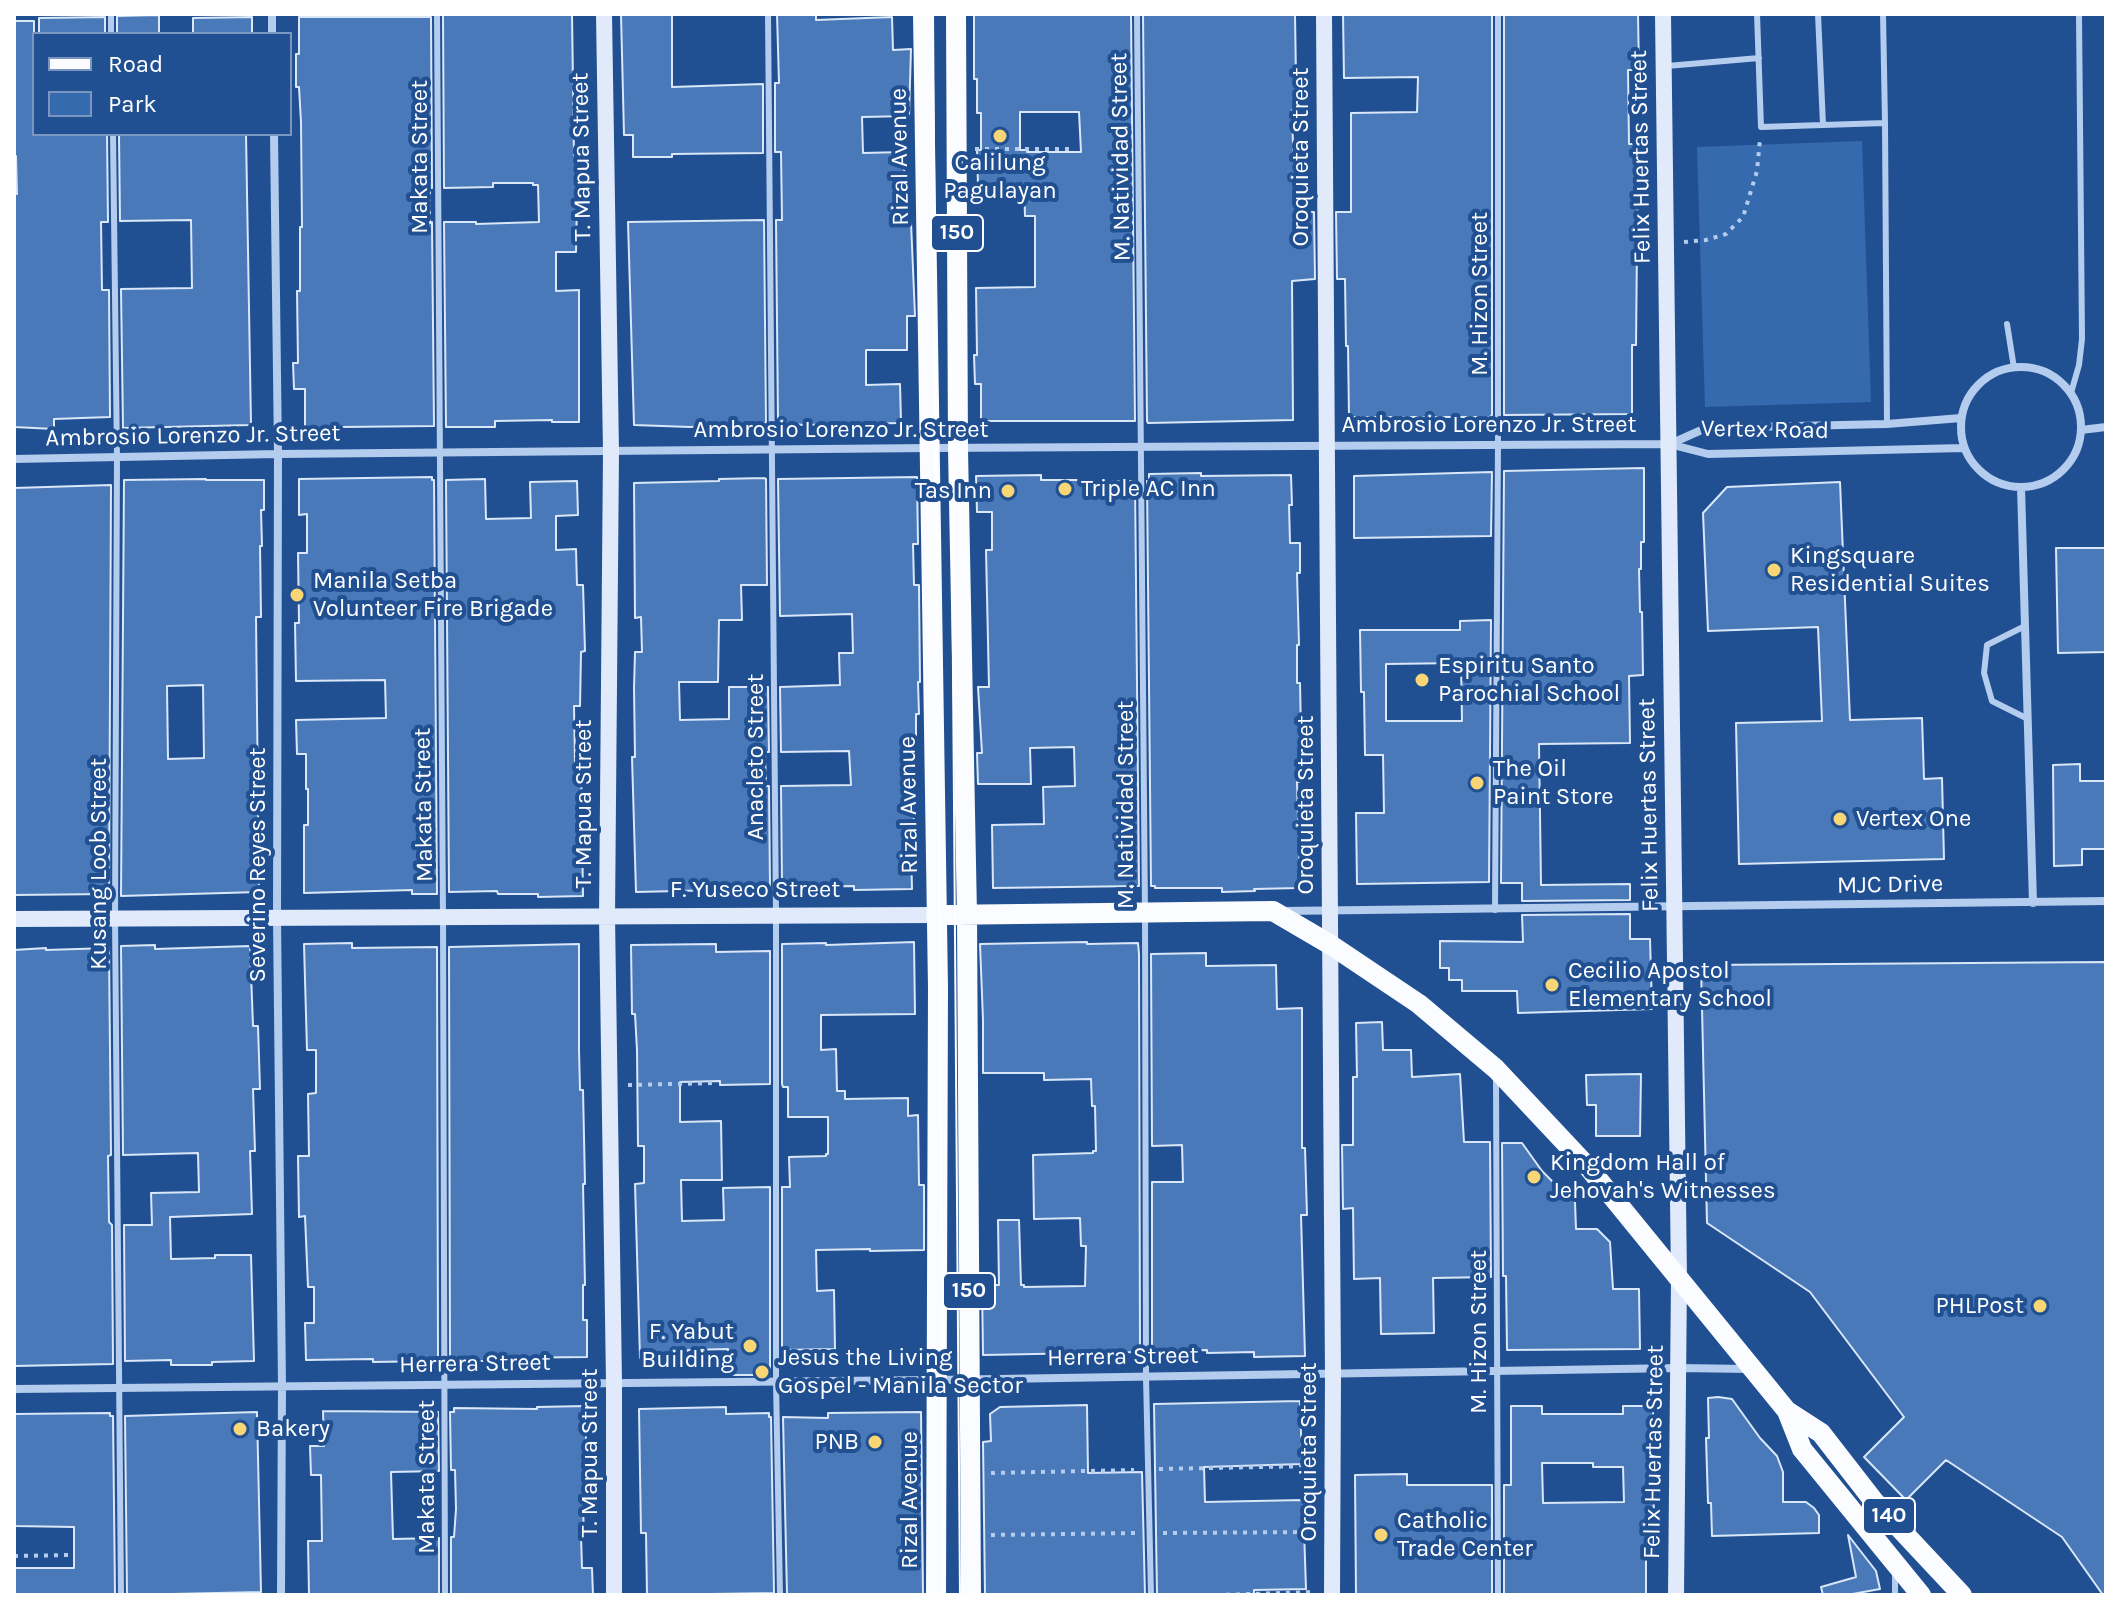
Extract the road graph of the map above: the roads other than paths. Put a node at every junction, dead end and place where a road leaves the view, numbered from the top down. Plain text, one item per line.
1 (437, 14) edge
2 (604, 14) edge
3 (768, 14) edge
4 (923, 14) edge
5 (956, 14) edge
6 (1137, 14) edge
7 (1324, 14) edge
8 (1498, 14) edge
9 (1663, 14) edge
10 (1757, 14) edge
11 (1818, 14) edge
12 (1883, 14) edge
13 (2079, 14) edge
14 (1759, 58) junction
15 (1663, 67) junction
16 (1885, 123) junction
17 (1823, 125) junction
18 (113, 136) edge
19 (274, 136) edge
20 (2007, 324) dead end
21 (2014, 368) junction
22 (2071, 393) junction
23 (1961, 418) junction
24 (1887, 424) junction
25 (2106, 427) edge
26 (2081, 430) junction
27 (1669, 444) junction
28 (1498, 445) junction
29 (1327, 447) junction
30 (930, 448) junction
31 (1141, 448) junction
32 (1964, 448) junction
33 (773, 449) junction
34 (958, 449) junction
35 (611, 452) junction
36 (439, 453) junction
37 (278, 454) junction
38 (117, 458) junction
39 (14, 459) edge
40 (2021, 487) junction
41 (2025, 626) junction
42 (2028, 719) junction
43 (2106, 901) edge
44 (2033, 903) junction
45 (1674, 908) junction
46 (1495, 910) junction
47 (1273, 911) junction
48 (1331, 911) junction
49 (1145, 912) junction
50 (776, 915) junction
51 (936, 915) junction
52 (967, 915) junction
53 (607, 916) junction
54 (443, 917) junction
55 (277, 918) junction
56 (14, 919) edge
57 (115, 919) junction
58 (1331, 945) junction
59 (1496, 1069) junction
60 (1679, 1278) junction
61 (1679, 1368) junction
62 (1753, 1369) junction
63 (1497, 1371) junction
64 (1333, 1374) junction
65 (1146, 1377) junction
66 (969, 1379) junction
67 (936, 1380) junction
68 (776, 1382) junction
69 (614, 1383) junction
70 (445, 1385) junction
71 (282, 1386) junction
72 (119, 1388) junction
73 (14, 1389) edge
74 (1787, 1411) junction
75 (1895, 1563) junction
76 (1332, 1593) edge
77 (121, 1595) edge
78 (281, 1595) edge
79 (445, 1595) edge
80 (614, 1595) edge
81 (780, 1595) edge
82 (936, 1595) edge
83 (971, 1595) edge
84 (1151, 1595) edge
85 (1498, 1595) edge
86 (1676, 1595) edge
87 (1895, 1595) edge
88 (1921, 1595) edge
89 (1962, 1595) edge

1 - 36 lane, Makata Street
2 - 35 street, T. Mapua Street
3 - 33 lane, Anacleto Street
4 - 30 main road, Rizal Avenue / 150
5 - 34 main road, 150
6 - 31 lane, M. Natividad Street
7 - 29 street, Oroquieta Street
8 - 28 lane, M. Hizon Street
9 - 15 street, Felix Huertas Street
10 - 14 lane
11 - 17 lane
12 - 16 lane
13 - 22 lane
14 - 15 lane
14 - 17 lane
15 - 27 street, Felix Huertas Street
16 - 17 lane
16 - 24 lane
18 - 38 lane, Kusang Loob Street
19 - 37 street, Severino Reyes Street
20 - 21 lane
21 - 22 street
21 - 23 street
22 - 26 street
23 - 24 street, Vertex Road
23 - 32 street
24 - 27 street, Vertex Road
25 - 26 street
26 - 40 street
27 - 28 street, Ambrosio Lorenzo Jr. Street
27 - 32 street, Vertex Road
27 - 45 street, Felix Huertas Street
28 - 29 street, Ambrosio Lorenzo Jr. Street
28 - 46 lane, M. Hizon Street
29 - 31 street, Ambrosio Lorenzo Jr. Street
29 - 48 street, Oroquieta Street
30 - 33 street, Ambrosio Lorenzo Jr. Street
30 - 34 street, Ambrosio Lorenzo Jr. Street
30 - 51 main road, Rizal Avenue / 150
31 - 34 street, Ambrosio Lorenzo Jr. Street
31 - 49 lane, M. Natividad Street
32 - 40 street
33 - 35 street, Ambrosio Lorenzo Jr. Street
33 - 50 lane, Anacleto Street
34 - 52 main road, 150
35 - 36 street, Ambrosio Lorenzo Jr. Street
35 - 53 street, T. Mapua Street
36 - 37 street, Ambrosio Lorenzo Jr. Street
36 - 54 lane, Makata Street
37 - 38 street, Ambrosio Lorenzo Jr. Street
37 - 55 street, Severino Reyes Street
38 - 39 street, Ambrosio Lorenzo Jr. Street
38 - 57 lane, Kusang Loob Street
40 - 41 street
41 - 42 street
41 - 42 lane
42 - 44 street
43 - 44 street, MJC Drive
44 - 45 street, MJC Drive
45 - 46 street, MJC Drive
45 - 60 street, Felix Huertas Street
46 - 48 street, F. Yuseco Street
47 - 48 street, F. Yuseco Street
47 - 49 main road, F. Yuseco Street
47 - 58 main road
48 - 58 street, Oroquieta Street
49 - 52 main road, F. Yuseco Street
49 - 65 lane, M. Natividad Street
50 - 51 street, F. Yuseco Street
50 - 53 street, F. Yuseco Street
50 - 68 lane, Anacleto Street
51 - 52 main road, F. Yuseco Street
51 - 67 main road, Rizal Avenue / 150
52 - 66 main road, 150
53 - 54 street, F. Yuseco Street
53 - 69 street, T. Mapua Street
54 - 55 street, F. Yuseco Street
54 - 70 lane, Makata Street
55 - 57 street, F. Yuseco Street
55 - 71 street, Severino Reyes Street
56 - 57 street, F. Yuseco Street
57 - 72 lane, Kusang Loob Street
58 - 59 main road
58 - 64 street, Oroquieta Street
59 - 60 main road
59 - 63 lane, M. Hizon Street
60 - 61 street, Felix Huertas Street
60 - 62 main road
61 - 62 street, Herrera Street
61 - 63 street, Herrera Street
61 - 86 street, Felix Huertas Street
62 - 74 main road, 140
63 - 64 street, Herrera Street
63 - 85 lane, M. Hizon Street
64 - 65 street, Herrera Street
64 - 76 street, Oroquieta Street
65 - 66 street, Herrera Street
65 - 84 lane, M. Natividad Street
66 - 67 street, Herrera Street
66 - 83 main road, 150
67 - 68 street, Herrera Street
67 - 82 main road, Rizal Avenue / 150
68 - 69 street, Herrera Street
68 - 81 lane, Anacleto Street
69 - 70 street, Herrera Street
69 - 80 street, T. Mapua Street
70 - 71 street, Herrera Street
70 - 79 lane, Makata Street
71 - 72 street, Herrera Street
71 - 78 street, Severino Reyes Street
72 - 73 street, Herrera Street
72 - 77 lane, Kusang Loob Street
74 - 75 main road
74 - 89 main road, 140
75 - 87 lane
75 - 88 main road

